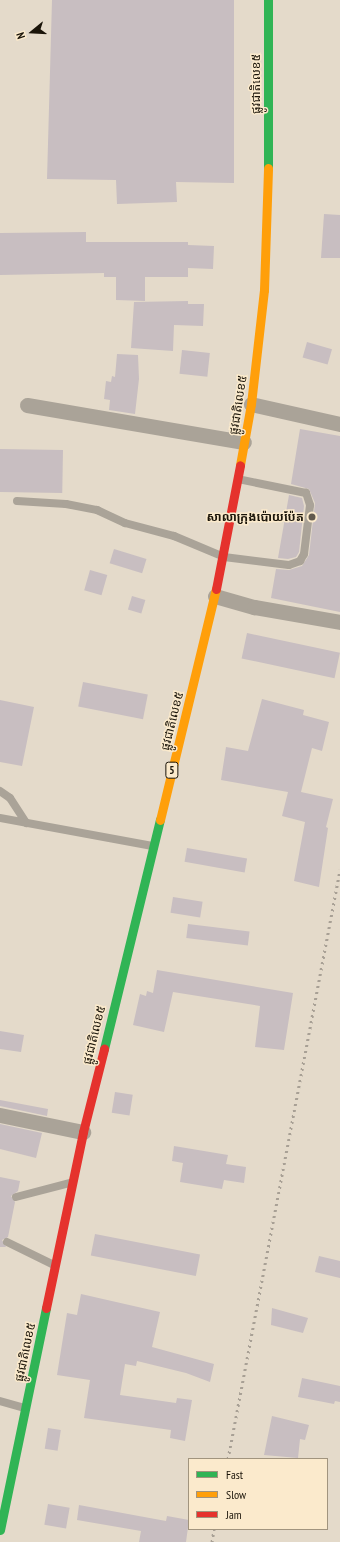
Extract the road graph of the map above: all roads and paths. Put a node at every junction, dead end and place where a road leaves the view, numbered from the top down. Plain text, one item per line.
1 (268, 0) edge
2 (27, 404) dead end
3 (251, 404) junction
4 (340, 424) edge
5 (244, 442) junction
6 (237, 479) junction
7 (17, 501) dead end
8 (224, 557) junction
9 (215, 596) junction
10 (340, 622) edge
11 (0, 791) edge
12 (0, 818) edge
13 (26, 823) junction
14 (152, 846) junction
15 (0, 1115) edge
16 (83, 1132) junction
17 (72, 1182) junction
18 (16, 1197) dead end
19 (7, 1242) dead end
20 (55, 1265) junction
21 (0, 1401) edge
22 (25, 1408) junction
23 (0, 1530) edge

1 - 3 highway, ផ្លូវជាតិលេខ៥ / 5
2 - 5 street
3 - 4 street
3 - 5 highway, ផ្លូវជាតិលេខ៥ / 5
5 - 6 highway, ផ្លូវជាតិលេខ៥ / 5
6 - 8 highway, ផ្លូវជាតិលេខ៥ / 5
6 - 8 lane
7 - 8 lane
8 - 9 highway, ផ្លូវជាតិលេខ៥ / 5
9 - 10 street
9 - 14 highway, ផ្លូវជាតិលេខ៥ / 5
11 - 13 lane
12 - 13 lane
13 - 14 lane
14 - 16 highway, ផ្លូវជាតិលេខ៥ / 5
15 - 16 street
16 - 17 highway, ផ្លូវជាតិលេខ៥ / 5
17 - 18 lane
17 - 20 highway, ផ្លូវជាតិលេខ៥ / 5
19 - 20 lane
20 - 22 highway, ផ្លូវជាតិលេខ៥ / 5
21 - 22 lane
22 - 23 highway, ផ្លូវជាតិលេខ៥ / 5

